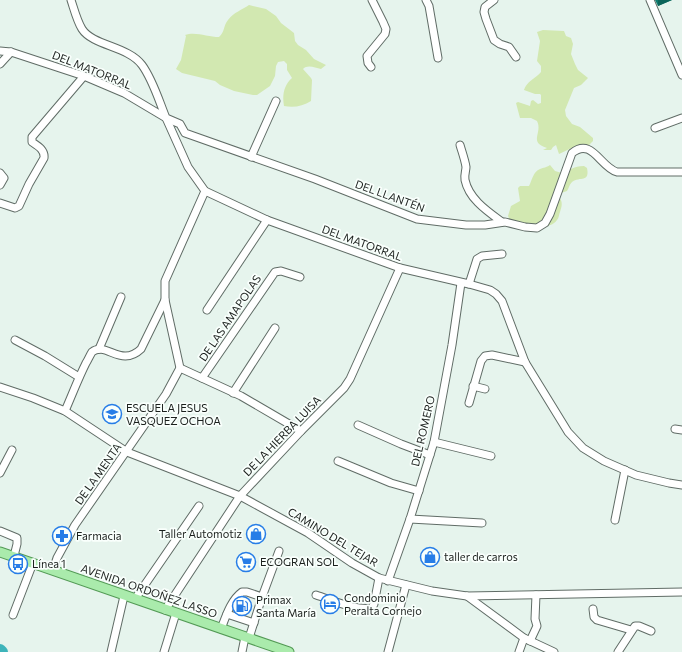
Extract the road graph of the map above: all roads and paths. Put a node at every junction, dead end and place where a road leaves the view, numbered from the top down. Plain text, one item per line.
1 (71, 0) edge
2 (372, 0) edge
3 (426, 0) edge
4 (494, 0) edge
5 (650, 0) edge
6 (0, 51) edge
7 (11, 52) junction
8 (516, 57) dead end
9 (438, 58) dead end
10 (0, 64) edge
11 (371, 67) dead end
12 (682, 75) edge
13 (84, 76) junction
14 (276, 101) dead end
15 (166, 118) junction
16 (682, 118) edge
17 (655, 128) dead end
18 (460, 146) dead end
19 (251, 157) junction
20 (682, 172) edge
21 (0, 173) edge
22 (0, 185) edge
23 (205, 191) junction
24 (0, 203) edge
25 (266, 220) junction
26 (502, 222) junction
27 (502, 254) dead end
28 (400, 268) junction
29 (300, 277) dead end
30 (465, 283) junction
31 (121, 298) dead end
32 (166, 300) junction
33 (207, 310) dead end
34 (275, 328) dead end
35 (15, 340) dead end
36 (99, 349) junction
37 (524, 362) junction
38 (180, 368) junction
39 (79, 377) junction
40 (202, 378) junction
41 (474, 386) junction
42 (0, 387) edge
43 (485, 389) dead end
44 (233, 393) junction
45 (469, 403) dead end
46 (65, 411) junction
47 (358, 425) dead end
48 (301, 431) junction
49 (434, 442) junction
50 (12, 450) dead end
51 (126, 452) junction
52 (430, 455) junction
53 (491, 456) dead end
54 (338, 461) dead end
55 (625, 470) junction
56 (0, 473) edge
57 (682, 485) edge
58 (419, 491) junction
59 (240, 496) junction
60 (199, 506) dead end
61 (410, 519) junction
62 (615, 520) dead end
63 (482, 523) dead end
64 (0, 531) edge
65 (278, 551) dead end
66 (0, 552) edge
67 (14, 556) junction
68 (33, 563) junction
69 (53, 570) junction
70 (379, 578) junction
71 (388, 581) junction
72 (406, 585) junction
73 (682, 592) edge
74 (536, 595) junction
75 (124, 596) junction
76 (316, 596) dead end
77 (467, 596) junction
78 (262, 597) junction
79 (135, 599) junction
80 (593, 609) dead end
81 (165, 610) junction
82 (176, 613) junction
83 (227, 614) junction
84 (14, 615) dead end
85 (254, 623) junction
86 (221, 629) junction
87 (631, 630) junction
88 (651, 631) dead end
89 (247, 638) junction
90 (527, 640) junction
91 (112, 652) edge
92 (164, 652) edge
93 (242, 652) edge
94 (289, 652) edge
95 (388, 652) edge
96 (519, 652) edge
97 (554, 652) edge
98 (618, 652) edge

1 - 15 street
2 - 11 street
3 - 9 street
4 - 8 street
5 - 12 street
6 - 7 street, DEL MATORRAL
7 - 10 street
7 - 13 street, DEL MATORRAL
13 - 15 street, DEL MATORRAL
13 - 24 street
14 - 19 street
15 - 19 street, DEL LLANTÉN
15 - 23 street, DEL MATORRAL
16 - 17 street
18 - 26 street
19 - 26 street, DEL LLANTÉN
20 - 26 street, DEL LLANTÉN
21 - 22 street
23 - 25 street, DEL MATORRAL
23 - 32 street
25 - 28 street, DEL MATORRAL
25 - 33 street
27 - 30 street, DEL ROMERO
28 - 30 street, DEL MATORRAL
28 - 48 street, DE LA HIERBA LUISA
29 - 40 street, DE LAS AMAPOLAS
30 - 37 street, DEL MATORRAL
30 - 49 street, DEL ROMERO
31 - 36 street
32 - 36 street
32 - 38 street
34 - 44 street
35 - 39 street
36 - 39 street
37 - 41 street
37 - 55 street, DEL MATORRAL
38 - 40 street
38 - 51 street, DE LA MENTA
39 - 46 street
40 - 44 street
41 - 43 street
41 - 45 street
42 - 46 street, CAMINO DEL TEJAR
44 - 48 street
46 - 51 street, CAMINO DEL TEJAR
47 - 52 street
48 - 59 street, DE LA HIERBA LUISA
49 - 52 street, DEL ROMERO
49 - 53 street
50 - 56 street
51 - 59 street, CAMINO DEL TEJAR
51 - 69 street, DE LA MENTA
52 - 58 street, DEL ROMERO
54 - 58 street
55 - 57 street, DEL MATORRAL
55 - 62 street
58 - 61 street, DEL ROMERO
59 - 70 street, CAMINO DEL TEJAR
59 - 81 street, DE LA HIERBA LUISA
60 - 79 street
61 - 63 street
61 - 71 street, DEL ROMERO
64 - 67 street
65 - 78 street
66 - 67 main road, AVENIDA ORDOÑEZ LASSO
67 - 68 main road, AVENIDA ORDOÑEZ LASSO
68 - 69 main road, AVENIDA ORDOÑEZ LASSO
68 - 84 street
69 - 75 main road, AVENIDA ORDOÑEZ LASSO
70 - 71 street, CAMINO DEL TEJAR
70 - 76 street
71 - 72 street, CAMINO DEL TEJAR
72 - 77 street, CAMINO DEL TEJAR
72 - 95 street
73 - 74 street, CAMINO DEL TEJAR
74 - 77 street, CAMINO DEL TEJAR
74 - 90 street
75 - 79 main road, AVENIDA ORDOÑEZ LASSO
75 - 91 street
77 - 90 street
78 - 83 street
78 - 85 street
79 - 81 main road, AVENIDA ORDOÑEZ LASSO
80 - 87 street
81 - 82 main road, AVENIDA ORDOÑEZ LASSO
82 - 86 main road, AVENIDA ORDOÑEZ LASSO
82 - 92 street
83 - 85 street
83 - 86 street
85 - 89 street
86 - 89 main road, AVENIDA ORDOÑEZ LASSO
87 - 88 street
87 - 98 street
89 - 93 street
89 - 94 main road, AVENIDA ORDOÑEZ LASSO
90 - 96 street
90 - 97 street

